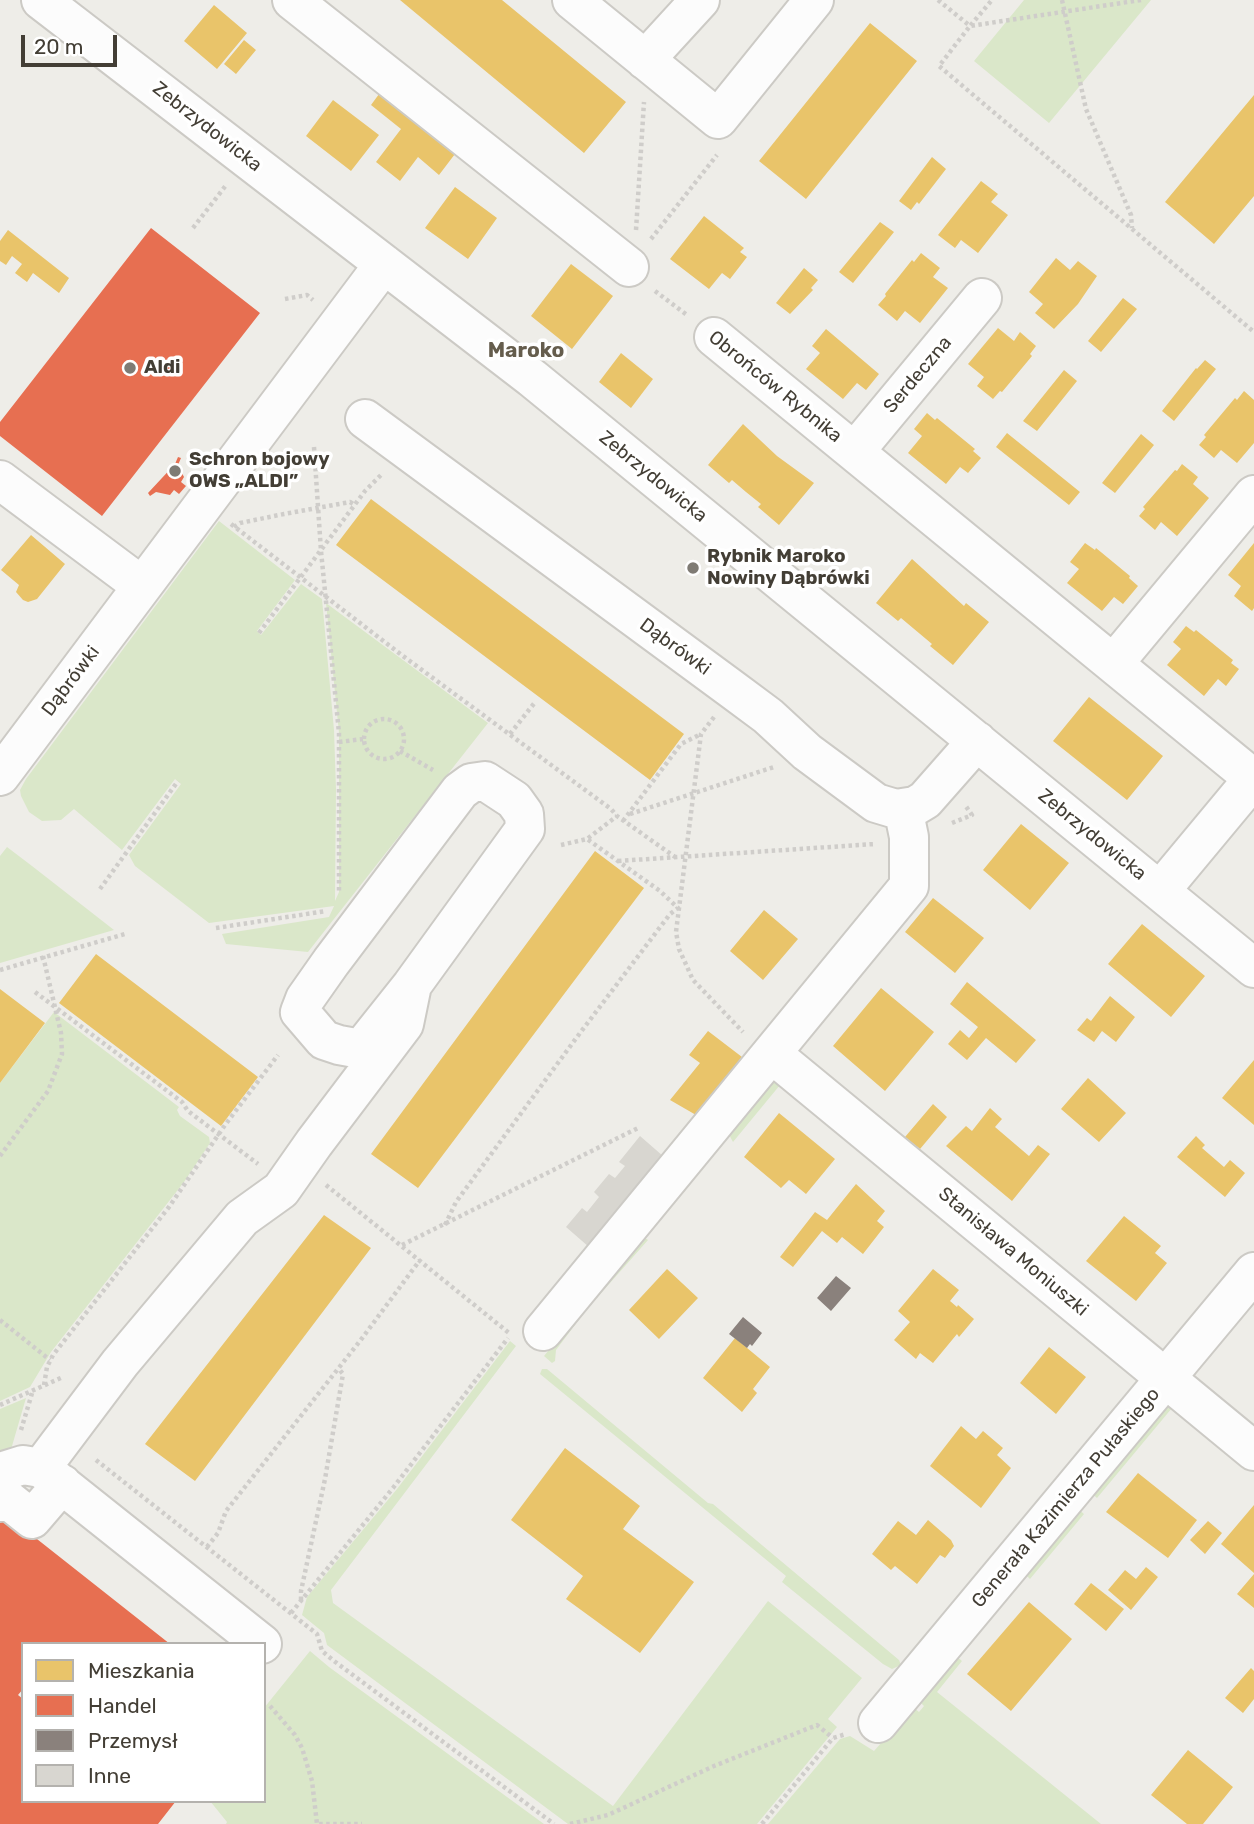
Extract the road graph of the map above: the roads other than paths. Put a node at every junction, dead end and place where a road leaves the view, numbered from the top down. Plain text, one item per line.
1 (41, 0) edge
2 (292, 0) edge
3 (572, 0) edge
4 (700, 0) edge
5 (814, 0) edge
6 (651, 65) junction
7 (631, 263) road end
8 (384, 264) junction
9 (982, 298) dead end
10 (714, 337) road end
11 (365, 419) dead end
12 (855, 451) junction
13 (0, 480) edge
14 (1254, 495) edge
15 (142, 586) junction
16 (1114, 663) junction
17 (977, 741) junction
18 (0, 776) edge
19 (1254, 779) edge
20 (903, 808) junction
21 (1160, 891) junction
22 (1254, 968) edge
23 (412, 985) junction
24 (772, 1054) junction
25 (1254, 1272) edge
26 (524, 1334) road end
27 (1166, 1378) junction
28 (1254, 1451) edge
29 (0, 1472) edge
30 (51, 1476) junction
31 (0, 1502) edge
32 (260, 1642) edge
33 (878, 1723) road end

1 - 8 street, Zebrzydowicka
2 - 7 street
3 - 6 street
4 - 6 street
5 - 6 street
8 - 15 street, Dąbrówki
8 - 17 street, Zebrzydowicka
9 - 12 street, Serdeczna
10 - 12 street, Obrońców Rybnika
11 - 20 street, Dąbrówki
12 - 16 street, Obrońców Rybnika
13 - 15 street
14 - 16 street
15 - 18 street, Dąbrówki
16 - 19 street, Obrońców Rybnika
17 - 20 street
17 - 21 street, Zebrzydowicka
19 - 21 street
20 - 24 street
21 - 22 street, Zebrzydowicka
23 - 23 street
23 - 30 street
24 - 26 street
24 - 27 street, Stanisława Moniuszki
25 - 27 street, Generała Kazimierza Pułaskiego
27 - 28 street, Stanisława Moniuszki
27 - 33 street, Generała Kazimierza Pułaskiego
29 - 30 street
30 - 31 street
30 - 32 street

